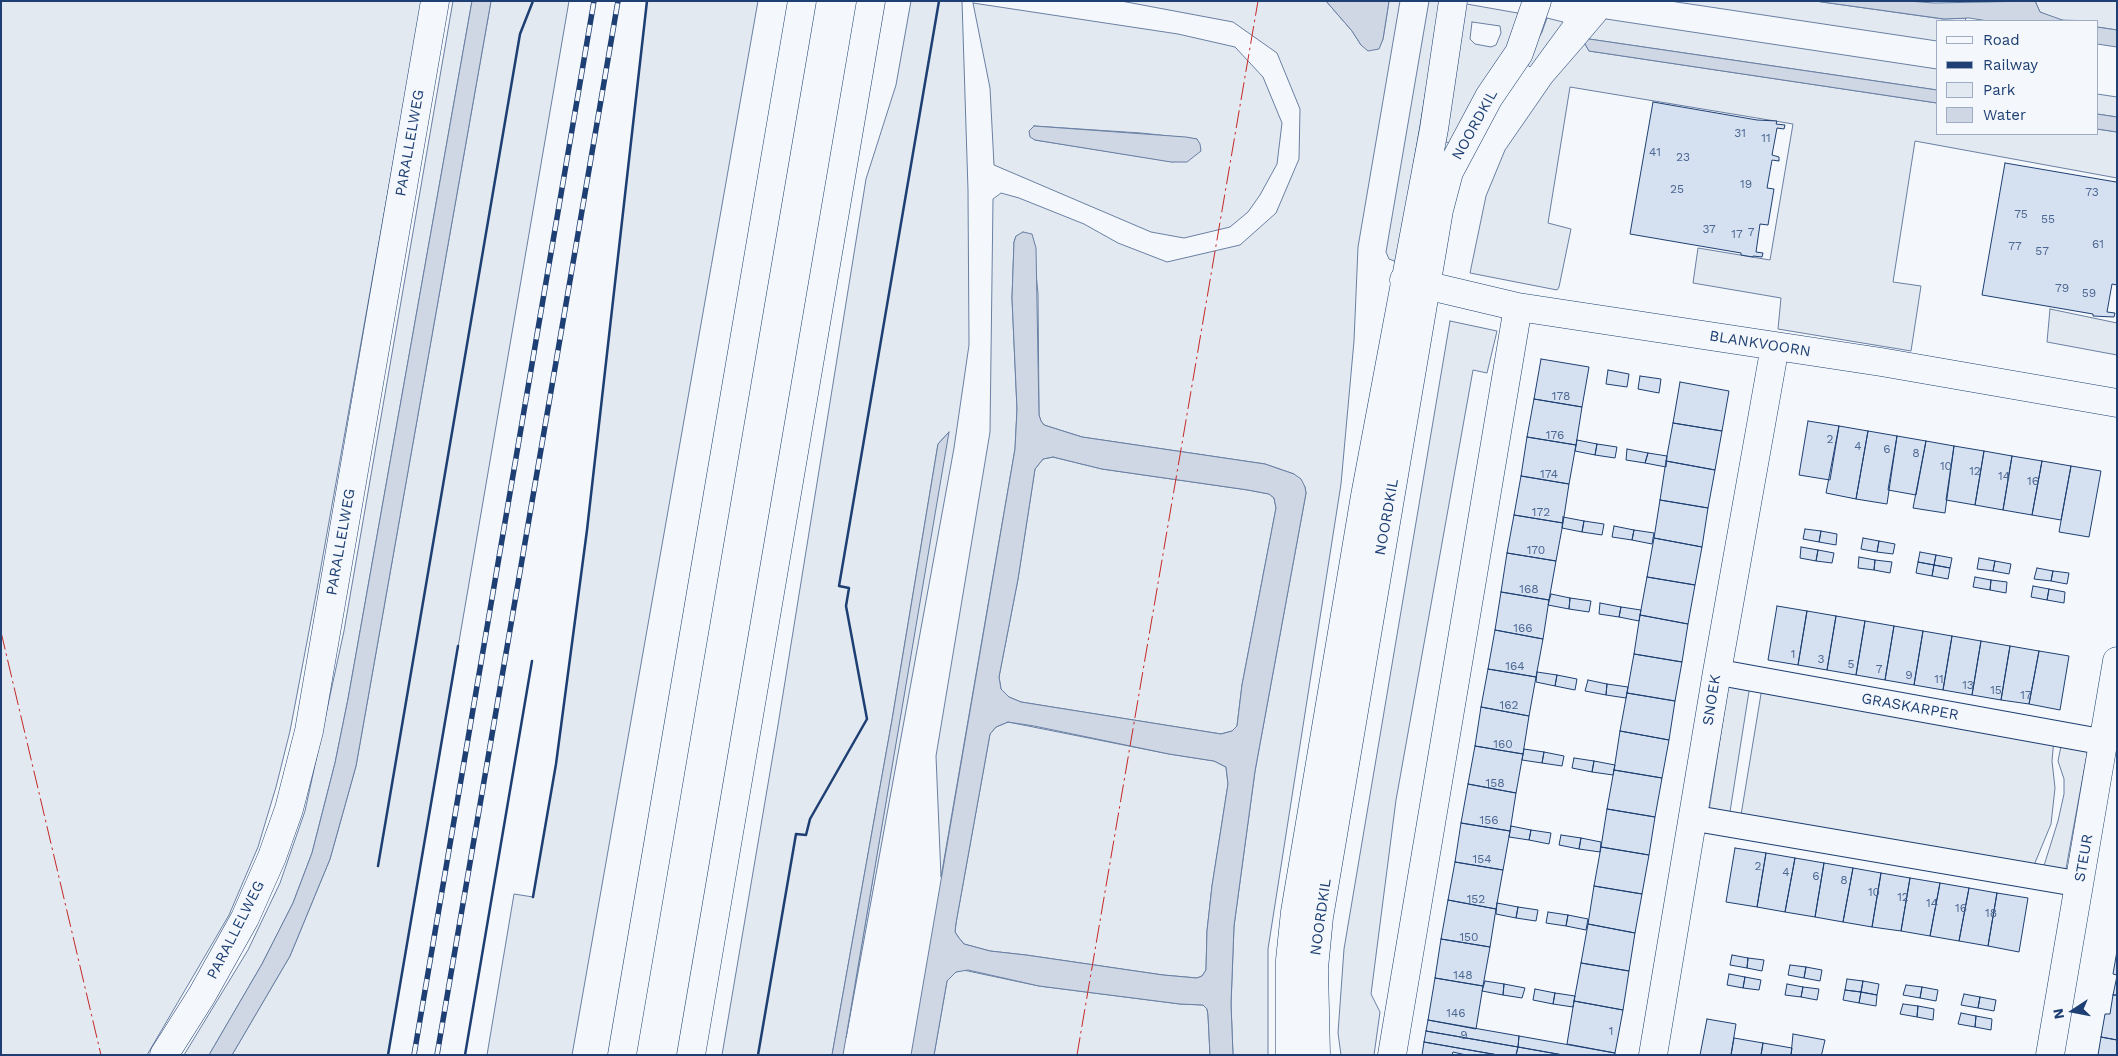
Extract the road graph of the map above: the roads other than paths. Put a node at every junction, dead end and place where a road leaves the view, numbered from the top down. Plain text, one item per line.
1 (435, 1) edge
2 (802, 1) edge
3 (871, 1) edge
4 (1453, 1) edge
5 (1537, 1) edge
6 (1415, 283) junction
7 (1518, 307) junction
8 (1775, 346) junction
9 (2117, 403) edge
10 (2117, 660) edge
11 (1717, 672) junction
12 (2103, 742) junction
13 (1693, 818) junction
14 (2079, 884) junction
15 (164, 1055) edge
16 (622, 1055) edge
17 (691, 1055) edge
18 (1290, 1055) edge
19 (1316, 1055) edge
20 (1392, 1055) edge
21 (1653, 1055) edge
22 (2050, 1055) edge

1 - 15 main road, PARALLELWEG
2 - 16 main road
3 - 17 main road
4 - 6 main road, NOORDKIL
5 - 6 main road, NOORDKIL
6 - 7 main road, BLANKVOORN
6 - 18 main road, NOORDKIL
6 - 19 main road, NOORDKIL
7 - 8 main road, BLANKVOORN
7 - 20 main road
8 - 9 main road, BLANKVOORN
8 - 11 main road, SNOEK
10 - 12 main road, STEUR
11 - 12 street, GRASKARPER
11 - 13 main road, SNOEK
12 - 14 main road, STEUR
13 - 14 street
13 - 21 main road, SNOEK
14 - 22 main road, STEUR

